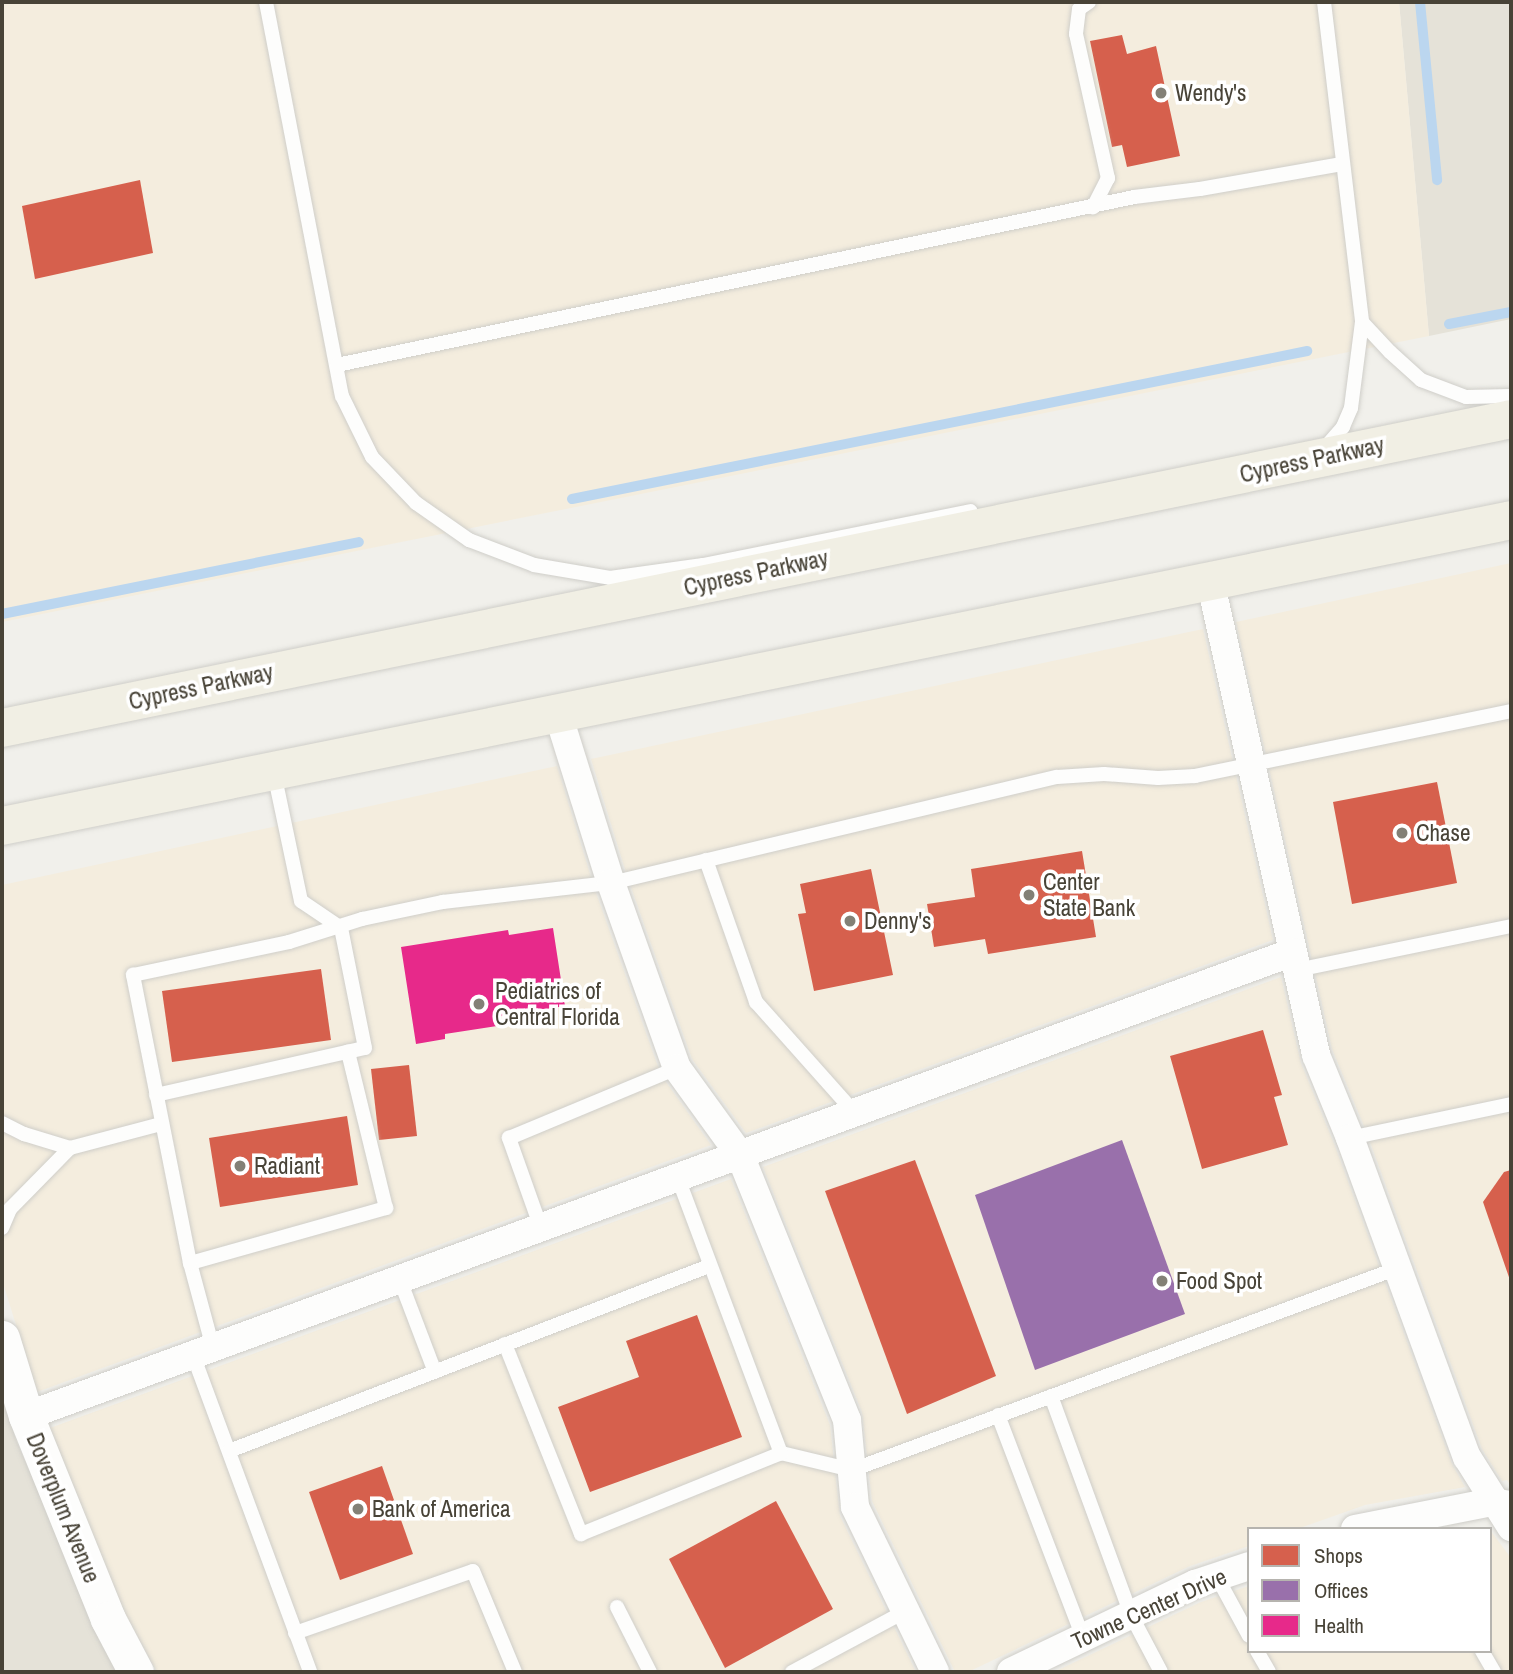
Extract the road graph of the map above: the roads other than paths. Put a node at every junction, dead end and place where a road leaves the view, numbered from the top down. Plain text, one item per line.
1 (266, 2) edge
2 (1089, 2) edge
3 (1324, 2) edge
4 (1342, 164) junction
5 (1093, 207) junction
6 (1362, 322) junction
7 (337, 365) junction
8 (1511, 396) edge
9 (1511, 419) edge
10 (1310, 460) junction
11 (1020, 505) dead end
12 (984, 508) dead end
13 (1065, 510) junction
14 (1511, 520) edge
15 (1210, 580) junction
16 (1511, 711) edge
17 (558, 714) junction
18 (2, 728) edge
19 (1251, 765) junction
20 (274, 771) junction
21 (2, 826) edge
22 (706, 860) junction
23 (611, 883) junction
24 (1511, 926) edge
25 (341, 928) junction
26 (1295, 961) junction
27 (348, 1052) junction
28 (677, 1069) junction
29 (156, 1095) junction
30 (1511, 1104) edge
31 (855, 1113) junction
32 (2, 1123) edge
33 (161, 1124) junction
34 (1350, 1138) junction
35 (70, 1147) junction
36 (740, 1155) junction
37 (678, 1178) junction
38 (2, 1228) edge
39 (541, 1228) junction
40 (190, 1263) junction
41 (709, 1266) junction
42 (1398, 1268) junction
43 (400, 1280) junction
44 (2, 1338) edge
45 (506, 1344) junction
46 (203, 1352) junction
47 (435, 1372) junction
48 (1051, 1396) junction
49 (998, 1415) junction
50 (26, 1416) junction
51 (229, 1451) junction
52 (780, 1454) junction
53 (852, 1470) junction
54 (1502, 1504) edge
55 (1409, 1523) edge
56 (1373, 1527) edge
57 (1511, 1527) edge
58 (1247, 1567) edge
59 (1217, 1577) junction
60 (617, 1607) dead end
61 (906, 1611) junction
62 (1131, 1615) junction
63 (1247, 1632) edge
64 (295, 1633) junction
65 (1083, 1638) junction
66 (1258, 1653) edge
67 (1483, 1653) edge
68 (136, 1672) edge
69 (310, 1672) edge
70 (514, 1672) edge
71 (650, 1672) edge
72 (792, 1672) edge
73 (935, 1672) edge
74 (1011, 1672) edge
75 (1161, 1672) edge
76 (1269, 1672) edge
77 (1494, 1672) edge

1 - 7 lane
2 - 5 lane
3 - 4 lane
4 - 5 lane
4 - 6 lane
5 - 7 lane
6 - 8 lane
6 - 10 lane
7 - 12 lane
9 - 10 main road, Cypress Parkway
10 - 13 main road, Cypress Parkway
11 - 13 lane
13 - 18 main road, Cypress Parkway
14 - 15 main road
15 - 17 main road
15 - 19 street
16 - 19 lane
17 - 20 main road
17 - 23 street
19 - 22 lane
19 - 26 street
20 - 21 main road
20 - 25 lane
22 - 23 lane
22 - 31 lane
23 - 25 lane
23 - 28 street
24 - 26 lane
25 - 27 lane
25 - 29 lane
26 - 31 street
26 - 34 street
27 - 29 lane
27 - 40 lane
28 - 36 street
28 - 39 lane
29 - 33 lane
30 - 34 lane
31 - 36 street
32 - 35 lane
33 - 35 lane
33 - 40 lane
34 - 42 street
35 - 38 lane
36 - 37 street
36 - 53 street
37 - 39 street
37 - 41 lane
39 - 43 street
40 - 46 lane
41 - 45 lane
41 - 52 lane
42 - 48 lane
42 - 54 street
43 - 46 street
43 - 47 lane
44 - 50 street, Doverplum Avenue
45 - 47 lane
45 - 52 lane
46 - 50 street
46 - 51 lane
47 - 51 lane
48 - 49 lane
48 - 62 lane
49 - 53 lane
49 - 65 lane
50 - 68 street, Doverplum Avenue
51 - 64 lane
52 - 53 lane
53 - 61 street
54 - 55 street
54 - 57 street
55 - 56 street
58 - 59 street, Towne Center Drive
59 - 62 street, Towne Center Drive
59 - 63 lane
60 - 71 lane
61 - 72 lane
61 - 73 street
62 - 65 street, Towne Center Drive
62 - 75 lane
64 - 69 lane
64 - 70 lane
65 - 74 street, Towne Center Drive
66 - 76 lane
67 - 77 lane

